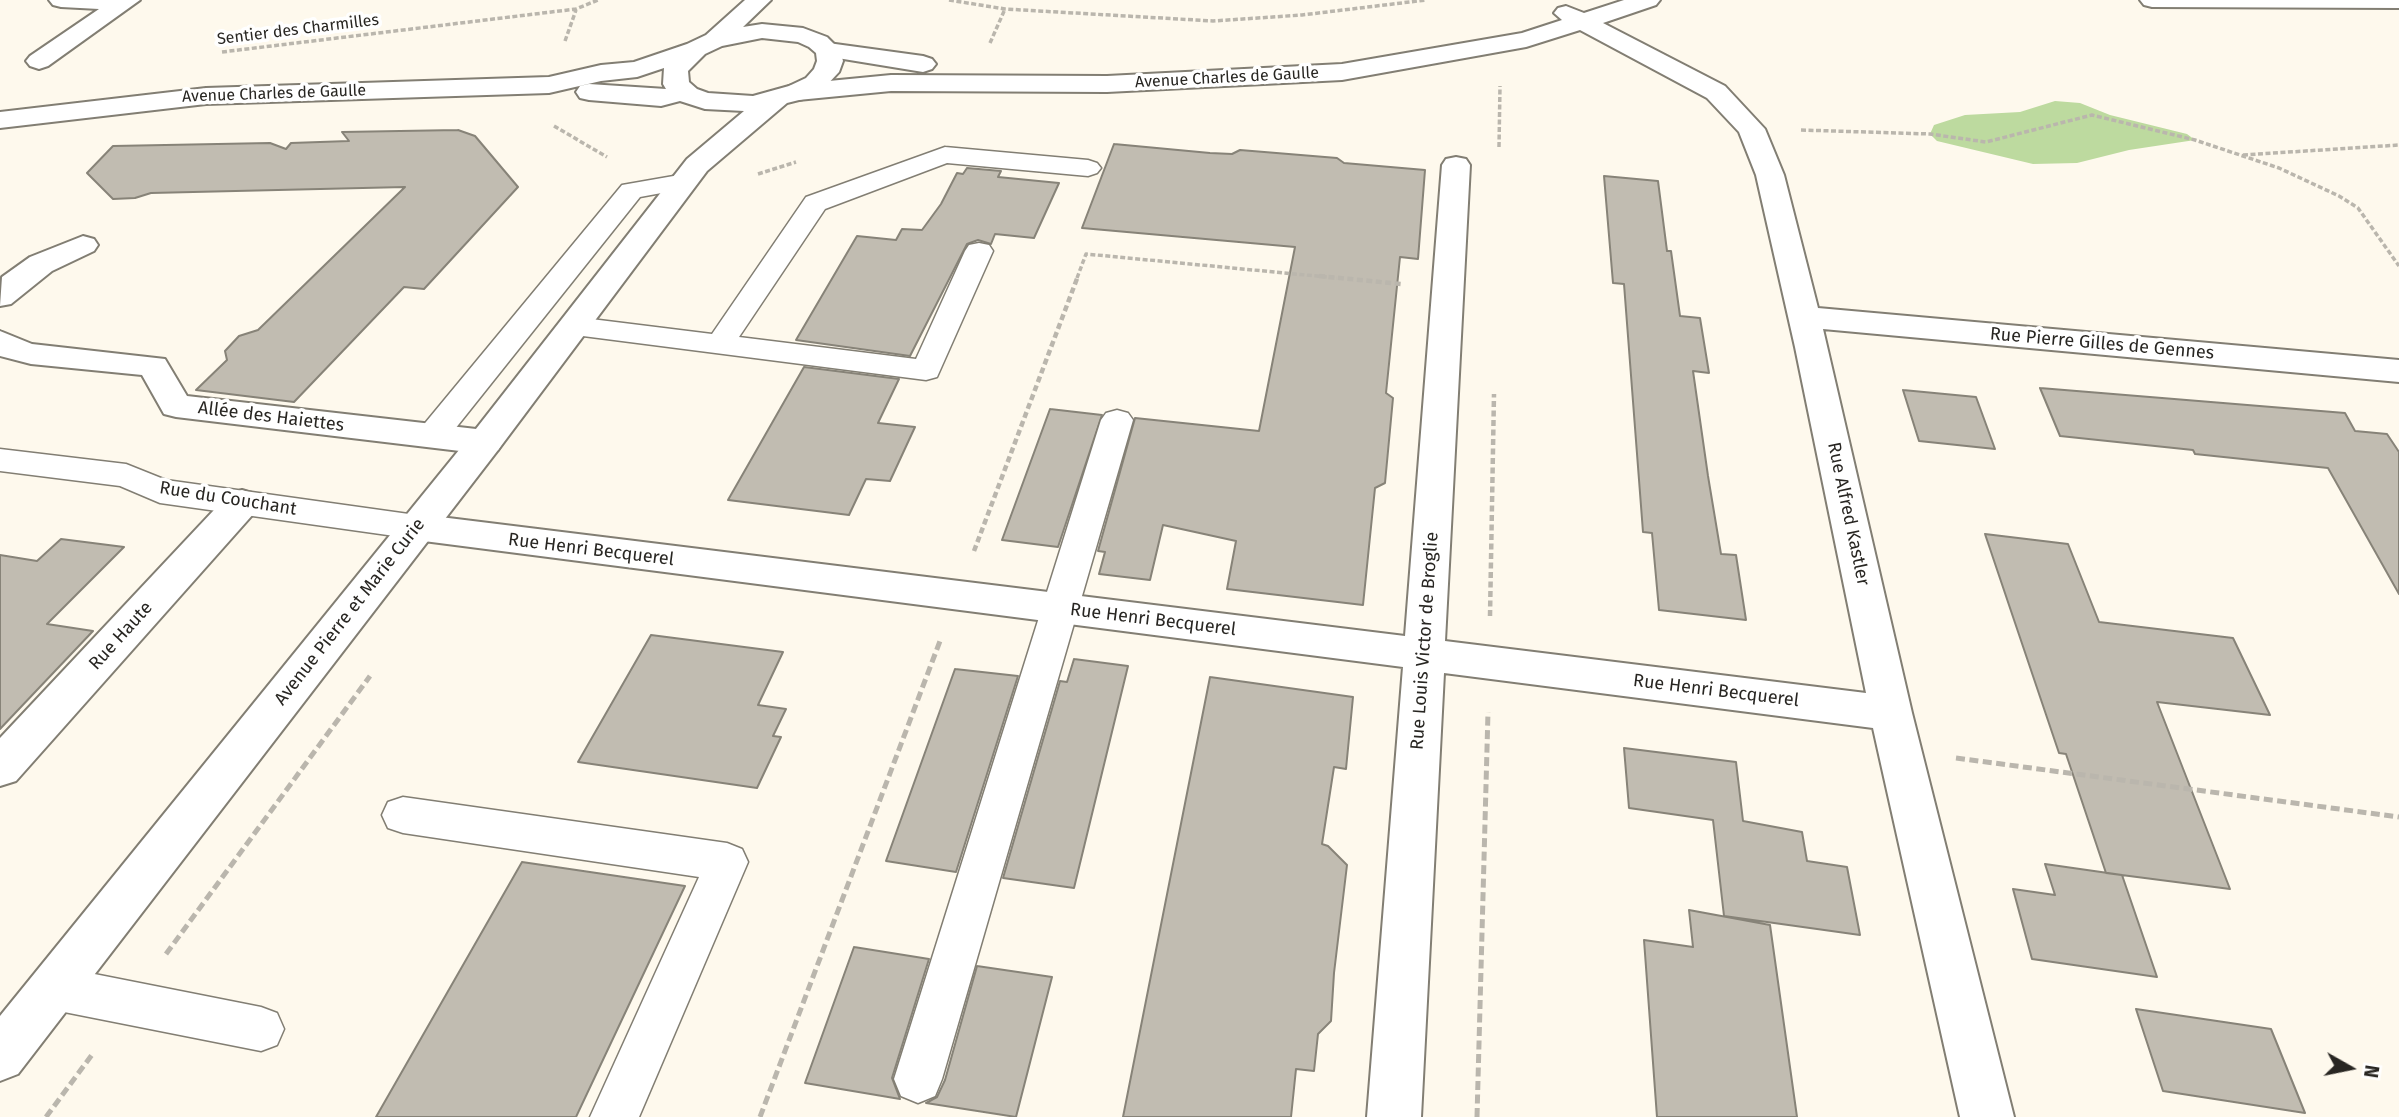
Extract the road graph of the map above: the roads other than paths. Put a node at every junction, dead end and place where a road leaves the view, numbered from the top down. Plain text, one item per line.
1 (61, 0) edge
2 (758, 0) edge
3 (1648, 0) edge
4 (2152, 0) edge
5 (2399, 1) edge
6 (126, 2) edge
7 (788, 11) dead end
8 (1586, 12) edge
9 (803, 35) junction
10 (705, 44) junction
11 (828, 50) junction
12 (39, 61) dead end
13 (549, 85) junction
14 (686, 93) junction
15 (788, 96) junction
16 (0, 120) edge
17 (693, 151) junction
18 (1456, 165) dead end
19 (1088, 169) dead end
20 (83, 245) dead end
21 (979, 251) dead end
22 (0, 297) edge
23 (1804, 317) junction
24 (575, 326) junction
25 (0, 341) edge
26 (720, 344) junction
27 (2399, 371) edge
28 (1117, 420) dead end
29 (432, 436) junction
30 (485, 442) junction
31 (0, 460) edge
32 (242, 503) junction
33 (416, 527) junction
34 (1060, 608) junction
35 (1424, 654) junction
36 (1895, 732) junction
37 (0, 768) edge
38 (403, 814) dead end
39 (54, 988) junction
40 (261, 1029) dead end
41 (0, 1056) edge
42 (918, 1079) dead end
43 (614, 1117) edge
44 (1394, 1117) edge
45 (1987, 1117) edge

1 - 6 street
2 - 10 street
3 - 8 street, Avenue Charles de Gaulle
4 - 5 street
6 - 12 street
7 - 9 street
8 - 11 street, Avenue Charles de Gaulle
8 - 15 street, Avenue Charles de Gaulle
8 - 23 street, Rue Alfred Kastler
9 - 10 street, Avenue Charles de Gaulle
9 - 11 street
10 - 13 street, Avenue Charles de Gaulle
10 - 14 street
11 - 15 street, Avenue Pierre et Marie Curie
13 - 14 street, Avenue Charles de Gaulle
13 - 16 street, Avenue Charles de Gaulle
14 - 15 street, Avenue Charles de Gaulle
14 - 17 street
15 - 17 street, Avenue Pierre et Marie Curie
17 - 24 street, Avenue Pierre et Marie Curie
17 - 29 lane
18 - 35 street, Rue Louis Victor de Broglie
19 - 26 lane
20 - 22 street
21 - 26 lane
23 - 27 street, Rue Pierre Gilles de Gennes
23 - 36 street, Rue Alfred Kastler
24 - 26 lane
24 - 30 street, Avenue Pierre et Marie Curie
25 - 29 street, Allée des Haiettes
28 - 34 lane
29 - 30 street, Allée des Haiettes
30 - 33 street, Avenue Pierre et Marie Curie
31 - 32 lane, Rue du Couchant
32 - 33 lane, Rue du Couchant
32 - 37 street, Rue Haute
33 - 34 street, Rue Henri Becquerel
33 - 39 street, Avenue Pierre et Marie Curie
34 - 35 street, Rue Henri Becquerel
34 - 42 lane
35 - 36 street, Rue Henri Becquerel
35 - 44 street, Rue Louis Victor de Broglie
36 - 45 street, Rue Alfred Kastler
38 - 43 lane
39 - 40 lane
39 - 41 street, Avenue Pierre et Marie Curie

